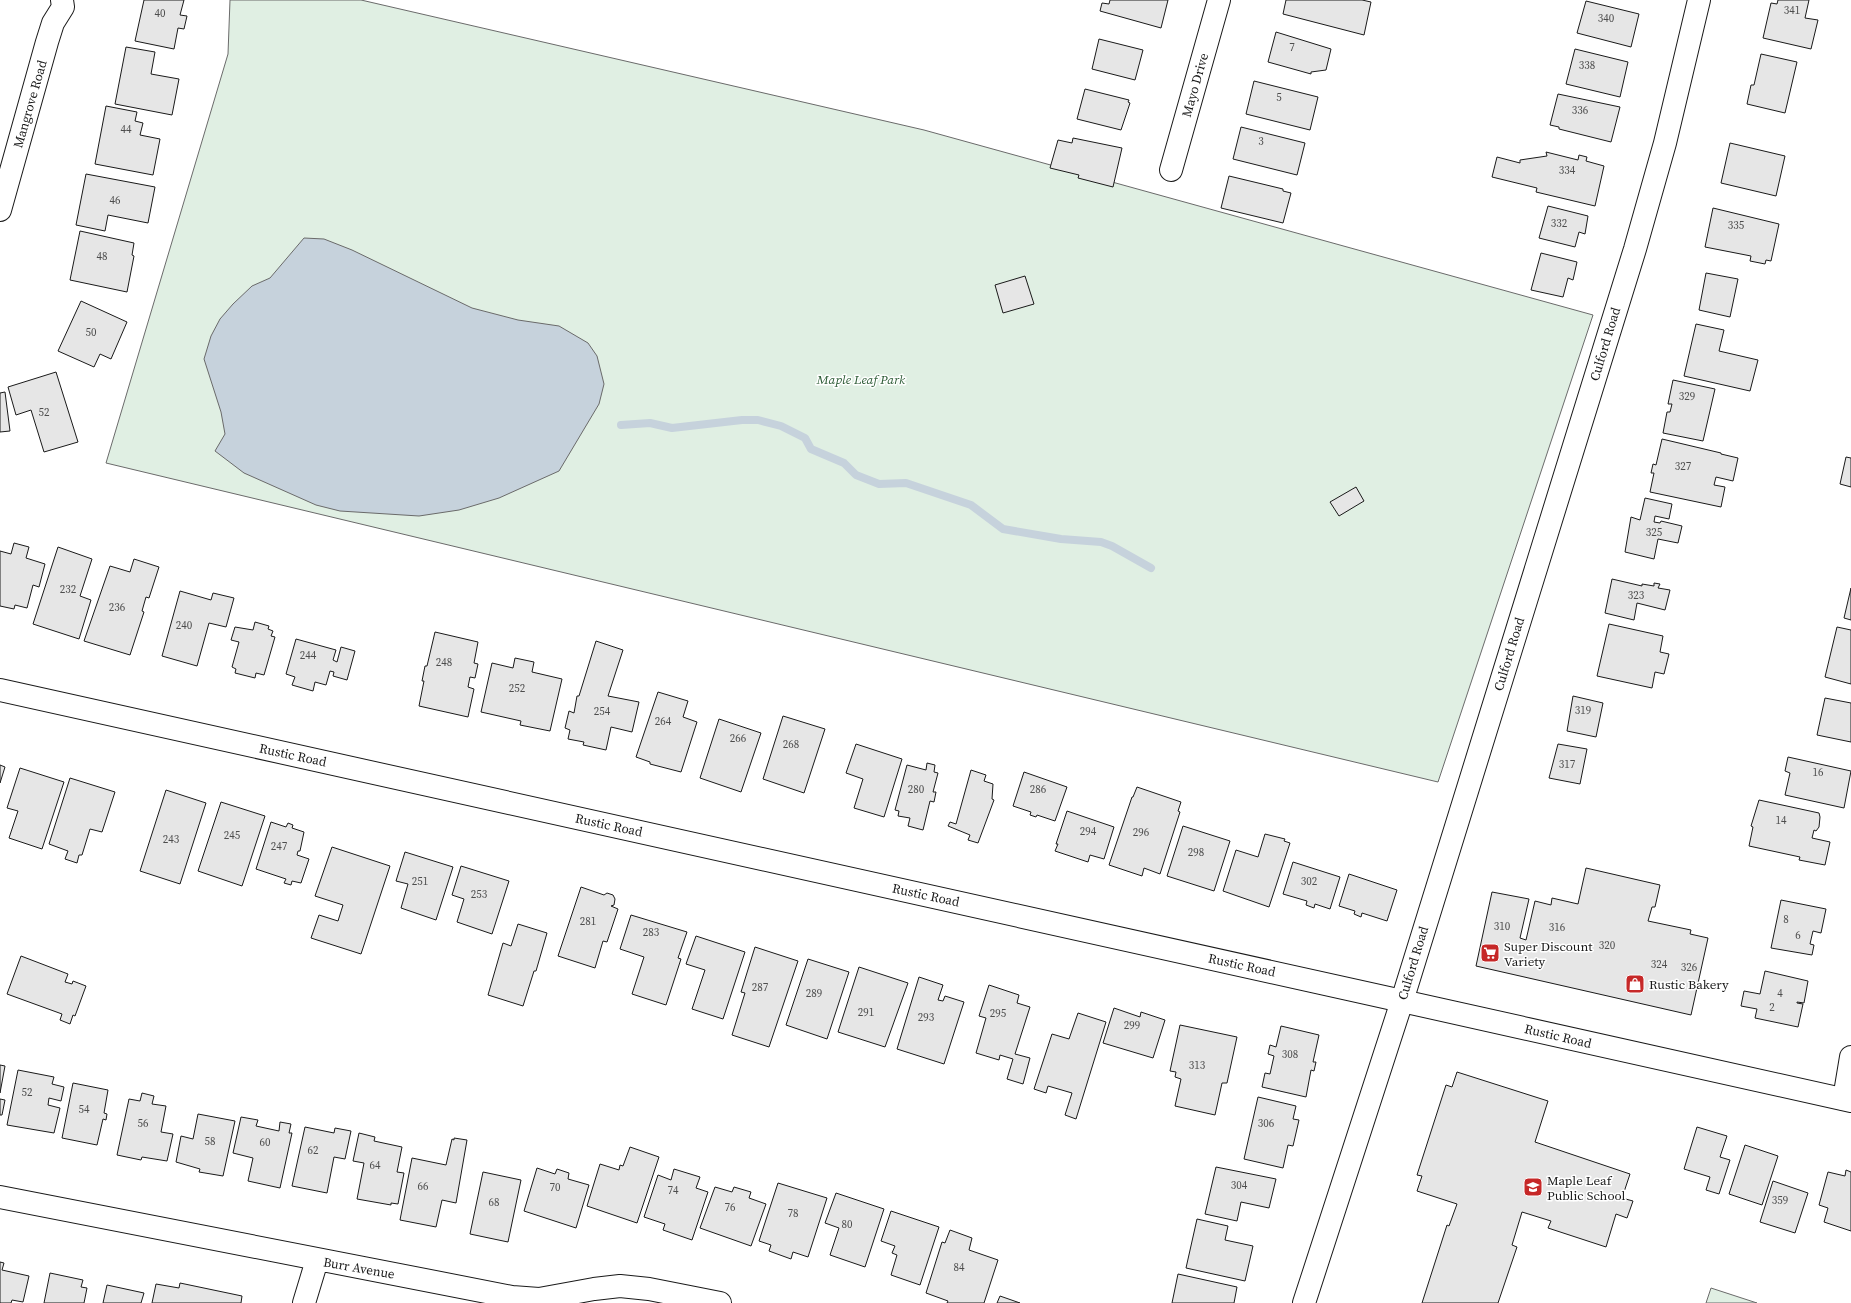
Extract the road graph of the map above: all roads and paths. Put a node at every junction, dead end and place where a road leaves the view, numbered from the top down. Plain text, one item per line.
1 (62, 0) edge
2 (1219, 0) edge
3 (1699, 0) edge
4 (1171, 170) dead end
5 (0, 210) edge
6 (0, 690) edge
7 (1402, 1001) junction
8 (1851, 1057) edge
9 (1847, 1100) edge
10 (0, 1197) edge
11 (317, 1260) junction
12 (304, 1303) edge
13 (720, 1303) edge
14 (1304, 1303) edge

1 - 5 street, Mangrove Road
2 - 4 street, Mayo Drive
3 - 7 street, Culford Road
6 - 7 street, Rustic Road
7 - 9 street, Rustic Road
7 - 14 street, Culford Road
8 - 9 street
10 - 11 street, Burr Avenue
11 - 12 street
11 - 13 street, Burr Avenue

